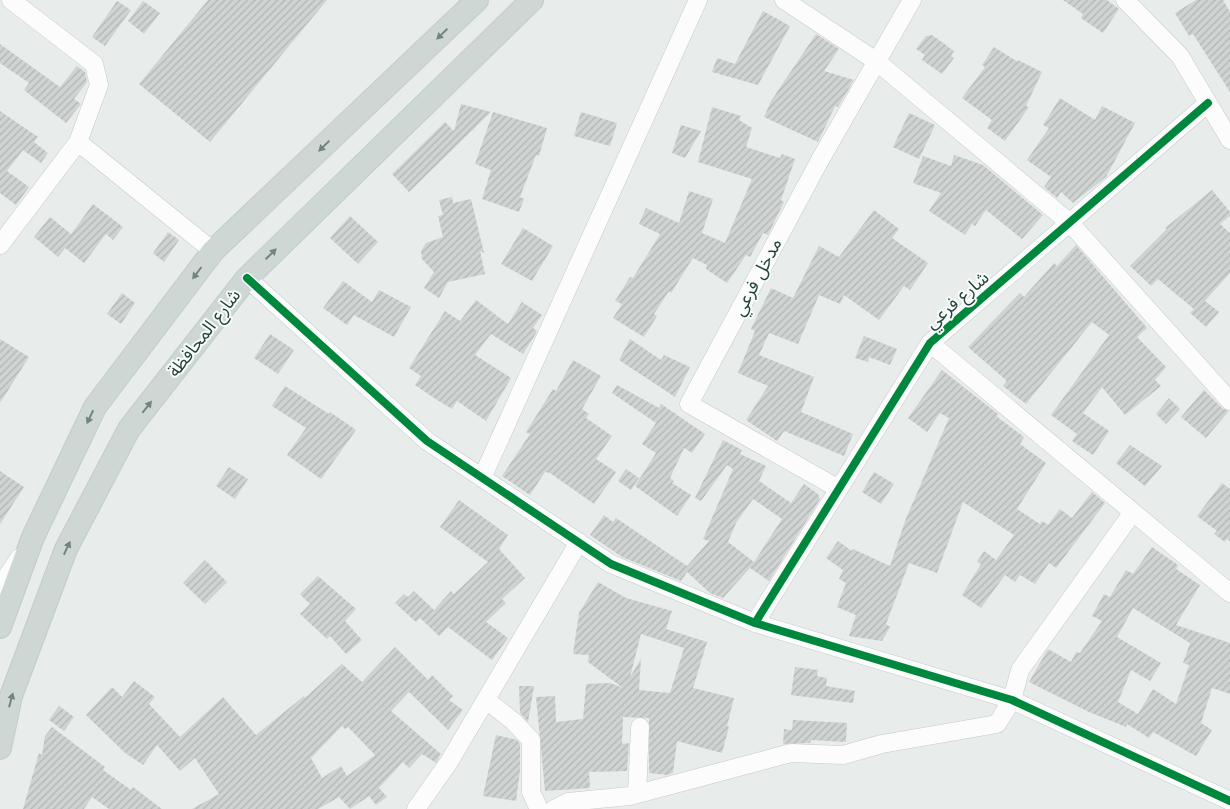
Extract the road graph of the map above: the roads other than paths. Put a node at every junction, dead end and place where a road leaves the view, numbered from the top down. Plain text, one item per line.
1 (11, 0) edge
2 (477, 0) edge
3 (532, 0) edge
4 (698, 0) edge
5 (784, 0) edge
6 (912, 0) edge
7 (1125, 0) edge
8 (876, 62) junction
9 (1208, 103) junction
10 (1230, 140) edge
11 (78, 142) junction
12 (1070, 222) junction
13 (0, 245) edge
14 (213, 251) junction
15 (247, 278) junction
16 (930, 343) junction
17 (1230, 401) edge
18 (482, 478) junction
19 (839, 489) junction
20 (1133, 512) junction
21 (33, 537) junction
22 (579, 542) junction
23 (0, 587) edge
24 (1230, 593) edge
25 (754, 623) junction
26 (0, 627) edge
27 (486, 700) junction
28 (1012, 700) junction
29 (640, 727) dead end
30 (0, 748) edge
31 (637, 794) junction
32 (1230, 801) edge
33 (416, 809) edge
34 (539, 809) edge
35 (554, 809) edge

1 - 11 street
2 -> 14 main road
15 -> 3 main road, شارع المحافظة
4 - 18 street
5 - 8 street
6 - 8 street, مدخل فرعي
7 - 9 street
8 - 12 street
8 - 19 street, مدخل فرعي
9 - 10 street
9 - 12 street, شارع فرعي
11 - 13 street
11 - 14 street
12 - 16 street, شارع فرعي
12 - 17 street
14 -> 21 main road
15 - 18 street
30 -> 15 main road, شارع المحافظة
16 - 19 street, شارع فرعي
16 - 20 street
18 - 22 street
19 - 25 street, شارع فرعي
20 - 24 street
20 - 28 street
21 - 23 street
21 - 26 main road
22 - 25 street
22 - 27 street
25 - 28 street
27 - 33 street
27 - 34 street
28 - 31 street
28 - 32 street
29 - 31 street
31 - 35 street

